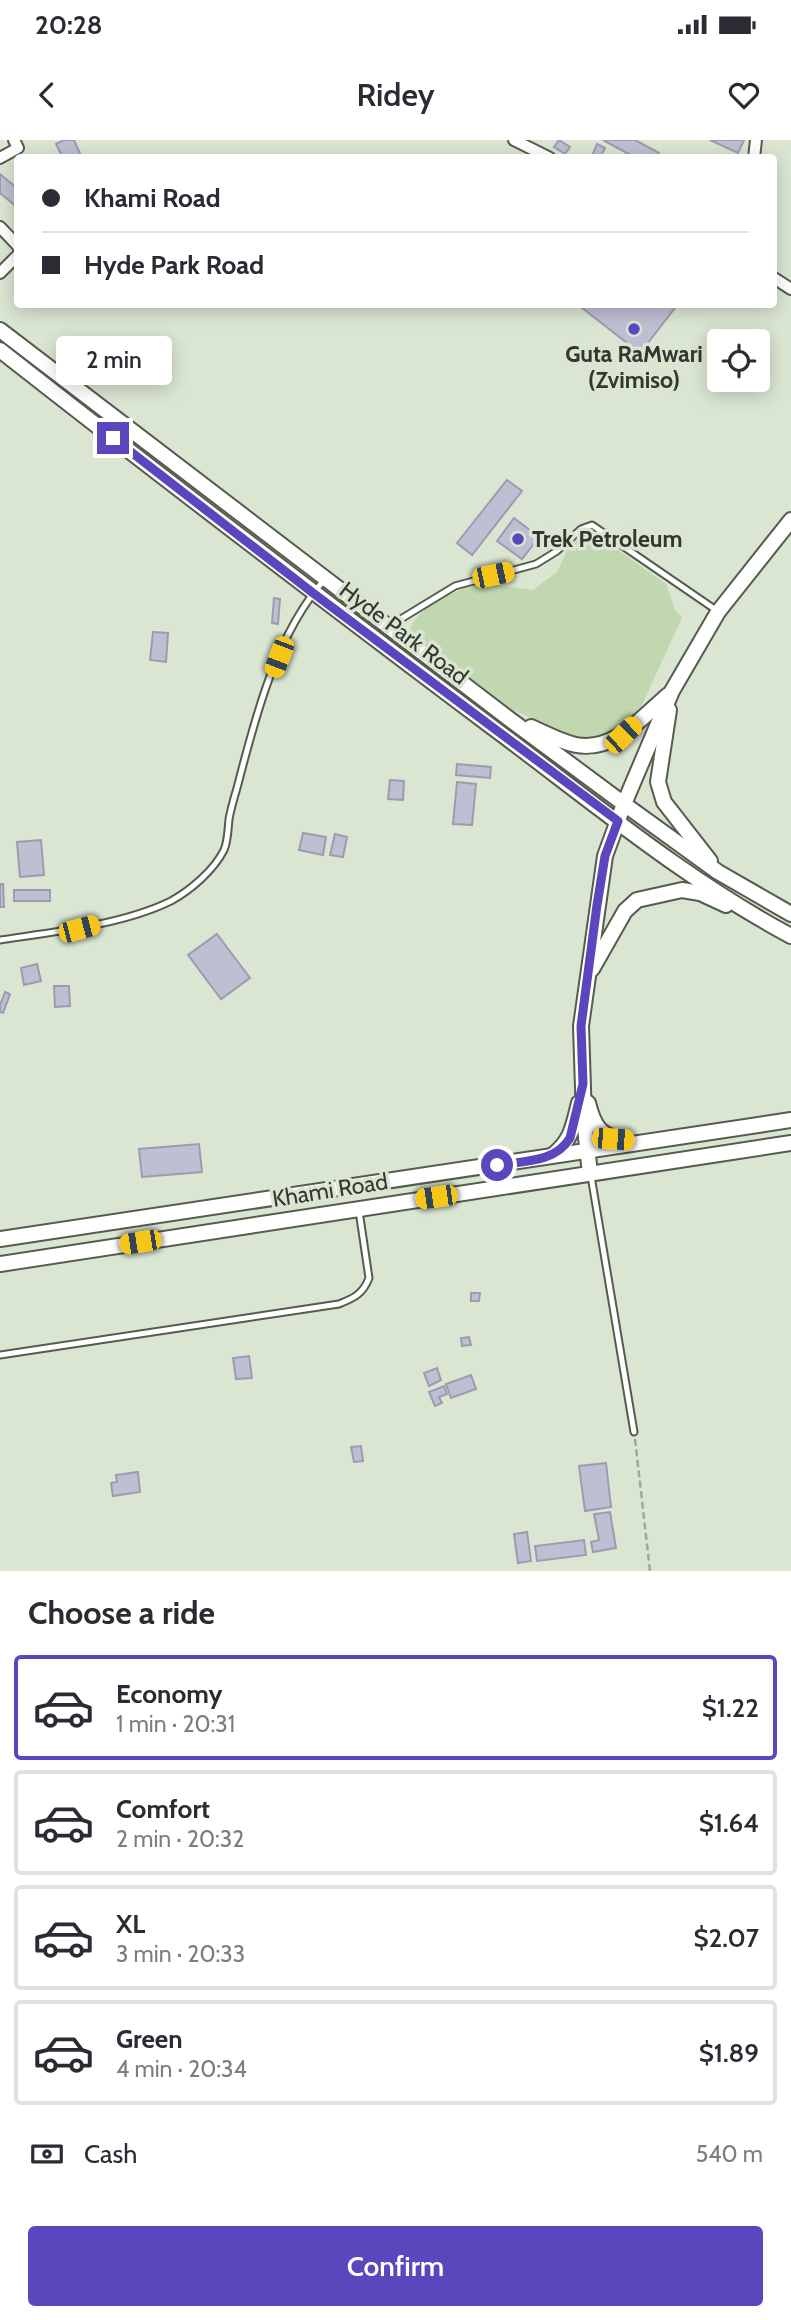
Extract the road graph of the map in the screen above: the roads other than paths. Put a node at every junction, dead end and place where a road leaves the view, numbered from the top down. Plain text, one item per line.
1 (514, 140) edge
2 (18, 149) edge
3 (543, 154) edge
4 (0, 158) edge
5 (0, 227) edge
6 (14, 242) edge
7 (14, 259) edge
8 (0, 273) edge
9 (0, 330) edge
10 (0, 350) edge
11 (791, 520) edge
12 (326, 578) junction
13 (313, 593) junction
14 (718, 612) junction
15 (390, 625) junction
16 (672, 691) junction
17 (508, 718) junction
18 (624, 804) junction
19 (618, 821) junction
20 (718, 872) junction
21 (791, 914) edge
22 (765, 923) junction
23 (791, 936) edge
24 (0, 940) edge
25 (589, 974) junction
26 (583, 1084) junction
27 (791, 1120) edge
28 (647, 1141) junction
29 (791, 1143) edge
30 (587, 1152) junction
31 (552, 1156) junction
32 (590, 1174) junction
33 (359, 1209) junction
34 (0, 1239) edge
35 (0, 1264) edge
36 (0, 1355) edge
37 (634, 1432) road end

1 - 3 street
2 - 4 street
5 - 6 street
7 - 8 street
9 - 12 street, Hyde Park Road
10 - 13 street, Hyde Park Road
11 - 14 street
12 - 13 lane
12 - 15 street, Hyde Park Road
13 - 19 street, Hyde Park Road
13 - 24 lane
14 - 15 lane
14 - 16 street
15 - 17 street, Hyde Park Road
16 - 17 street
16 - 18 street
16 - 20 street
17 - 18 street, Hyde Park Road
18 - 19 street
18 - 20 street, Hyde Park Road
19 - 22 street, Hyde Park Road
19 - 25 street
20 - 21 street, Hyde Park Road
22 - 23 street, Hyde Park Road
22 - 25 street
25 - 26 street
26 - 28 street
26 - 30 street
26 - 31 street
27 - 28 street
28 - 30 street, Khami Road
29 - 32 street, Khami Road
30 - 31 street, Khami Road
30 - 32 street
31 - 34 street, Khami Road
32 - 33 street, Khami Road
32 - 37 lane
33 - 35 street, Khami Road
33 - 36 lane

